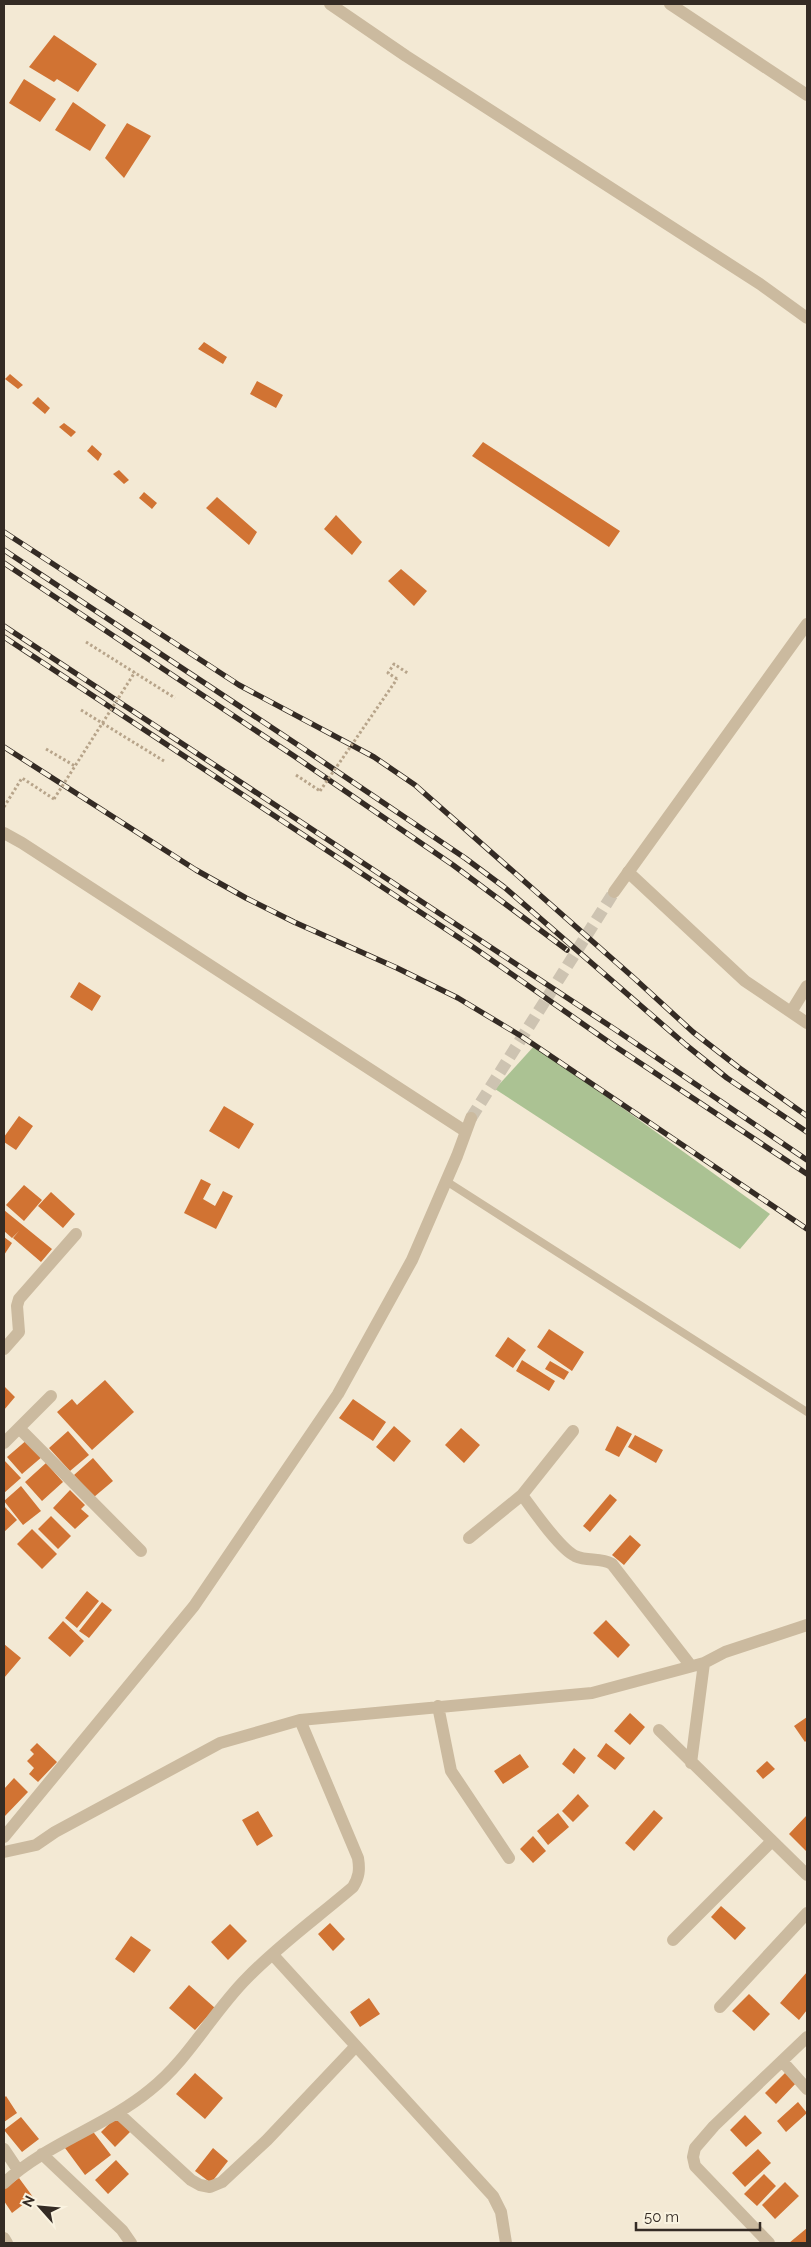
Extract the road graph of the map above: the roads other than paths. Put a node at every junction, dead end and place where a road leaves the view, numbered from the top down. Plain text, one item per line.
1 (330, 4) edge
2 (670, 4) edge
3 (807, 95) edge
4 (807, 318) edge
5 (807, 624) edge
6 (4, 833) edge
7 (628, 872) junction
8 (614, 892) tunnel mouth
9 (807, 986) edge
10 (791, 1012) junction
11 (807, 1023) edge
12 (471, 1118) tunnel mouth
13 (465, 1131) junction
14 (446, 1181) junction
15 (76, 1234) dead end
16 (4, 1349) edge
17 (51, 1396) dead end
18 (807, 1412) edge
19 (19, 1428) junction
20 (573, 1431) dead end
21 (4, 1442) edge
22 (522, 1496) junction
23 (469, 1538) dead end
24 (141, 1551) dead end
25 (807, 1625) edge
26 (704, 1663) junction
27 (690, 1666) junction
28 (438, 1706) junction
29 (300, 1720) junction
30 (659, 1730) dead end
31 (690, 1763) junction
32 (4, 1837) edge
33 (772, 1841) junction
34 (4, 1852) edge
35 (509, 1858) dead end
36 (807, 1875) edge
37 (807, 1913) edge
38 (672, 1940) dead end
39 (273, 1955) junction
40 (720, 2006) dead end
41 (807, 2037) edge
42 (356, 2046) junction
43 (782, 2061) junction
44 (807, 2088) edge
45 (118, 2113) junction
46 (4, 2149) edge
47 (42, 2154) junction
48 (18, 2170) junction
49 (4, 2183) edge
50 (4, 2238) edge
51 (7, 2243) edge
52 (131, 2243) edge
53 (506, 2243) edge
54 (769, 2243) edge

1 - 4 street
2 - 3 street
5 - 7 street
6 - 13 street
7 - 8 street
7 - 10 street
9 - 10 street
10 - 11 street
12 - 13 street
13 - 14 street
14 - 18 lane
14 - 32 street
15 - 16 street
17 - 19 street
19 - 21 street
19 - 24 street
20 - 22 street
22 - 23 street
22 - 27 street
25 - 26 street
26 - 27 street
26 - 31 street
27 - 28 street
28 - 29 street
28 - 35 street
29 - 34 street
29 - 39 street
30 - 31 street
31 - 33 street
33 - 36 street
33 - 38 street
37 - 40 street
39 - 42 street
39 - 45 street
41 - 43 street
42 - 45 street
42 - 53 street
43 - 44 street
43 - 54 street
45 - 47 street
46 - 48 street
47 - 48 street
47 - 52 street
48 - 49 street
50 - 51 street

